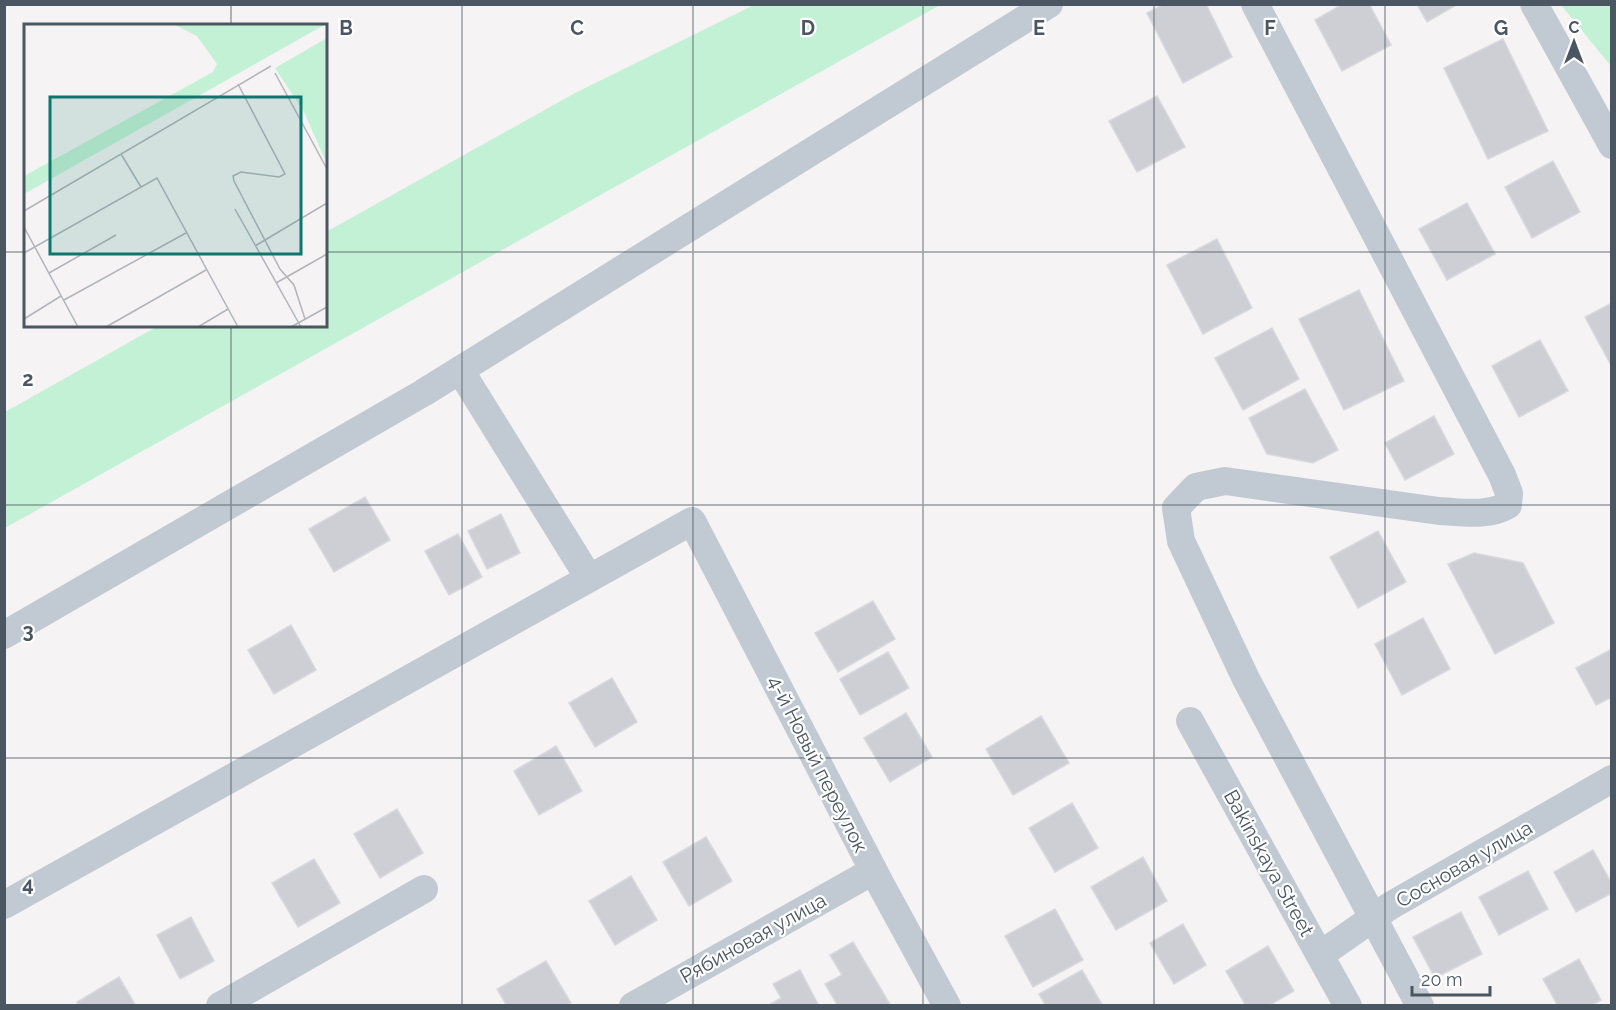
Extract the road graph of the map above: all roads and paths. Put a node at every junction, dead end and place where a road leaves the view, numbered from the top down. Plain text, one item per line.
1 (1048, 4) edge
2 (1255, 4) edge
3 (1534, 4) edge
4 (1611, 145) edge
5 (460, 370) junction
6 (590, 578) junction
7 (4, 635) edge
8 (1190, 721) dead end
9 (1611, 779) edge
10 (873, 871) junction
11 (423, 889) dead end
12 (4, 905) edge
13 (1372, 919) junction
14 (1320, 955) junction
15 (220, 1005) edge
16 (633, 1005) edge
17 (947, 1005) edge
18 (1348, 1005) edge
19 (1420, 1005) edge

1 - 5 street
2 - 13 street
3 - 4 street
5 - 6 street
5 - 7 street
6 - 10 street, 4-й Новый переулок
6 - 12 street
8 - 14 street, Bakinskaya Street
9 - 13 street, Сосновая улица
10 - 16 street, Рябиновая улица
10 - 17 street, 4-й Новый переулок
11 - 15 street
13 - 14 street, Сосновая улица
13 - 19 street
14 - 18 street, Bakinskaya Street

